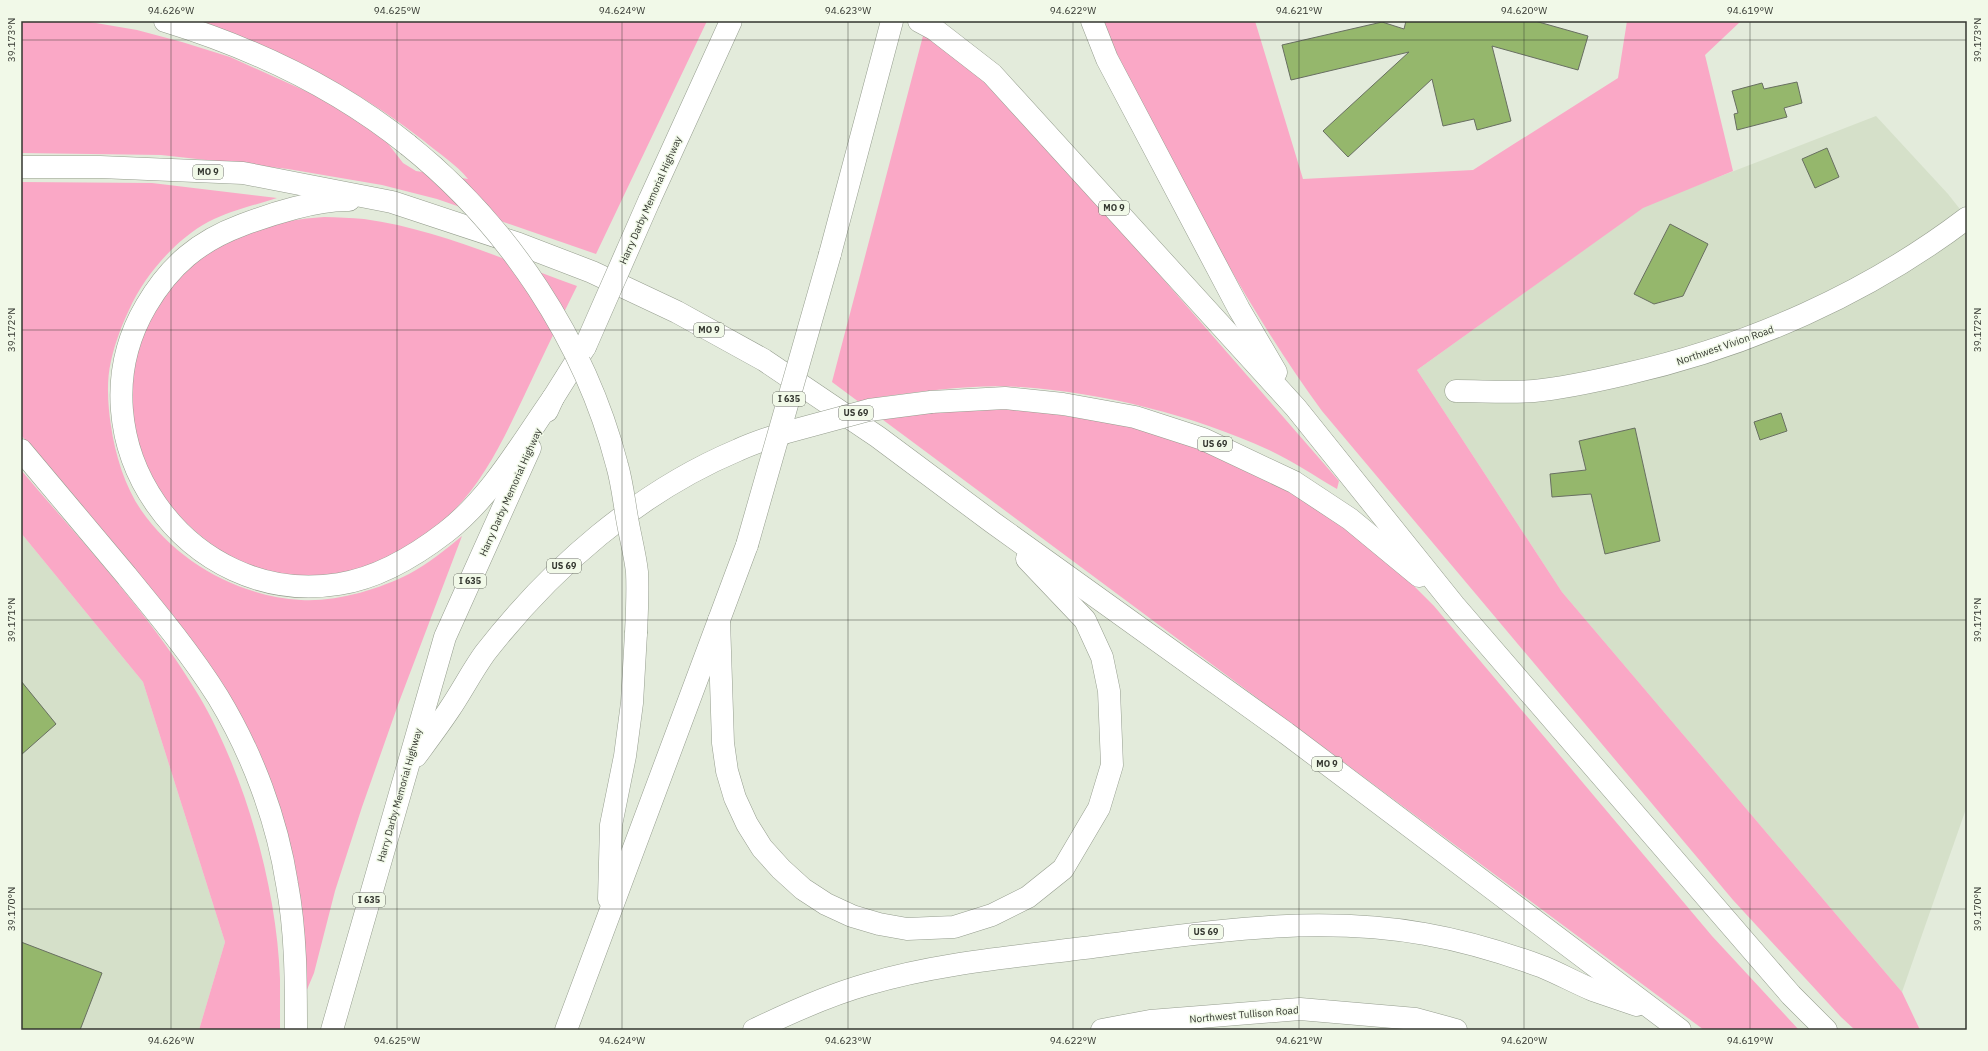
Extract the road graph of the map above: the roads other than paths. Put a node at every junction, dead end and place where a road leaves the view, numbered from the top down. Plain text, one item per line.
1 (165, 21) edge
2 (731, 21) edge
3 (892, 21) edge
4 (919, 21) edge
5 (1092, 21) edge
6 (21, 167) edge
7 (392, 202) junction
8 (1967, 218) edge
9 (1456, 391) dead end
10 (552, 398) junction
11 (1296, 408) junction
12 (21, 450) edge
13 (992, 522) junction
14 (1454, 605) junction
15 (719, 620) junction
16 (406, 770) junction
17 (608, 919) junction
18 (1657, 1012) junction
19 (296, 1030) edge
20 (332, 1030) edge
21 (566, 1030) edge
22 (754, 1030) edge
23 (1102, 1030) edge
24 (1456, 1030) edge
25 (1680, 1030) edge
26 (1826, 1030) edge

1 - 17 main road, bridge
2 - 10 main road, Harry Darby Memorial Highway / I 635, bridge
3 - 15 main road, I 635, bridge
4 - 11 main road, MO 9
5 - 11 main road
6 - 7 main road, MO 9
7 - 10 main road
7 - 13 main road, MO 9
8 - 9 main road, Northwest Vivion Road
10 - 16 main road, Harry Darby Memorial Highway / I 635
11 - 14 main road, MO 9
12 - 19 main road
13 - 15 main road
13 - 18 main road, MO 9
14 - 16 main road, US 69, bridge
14 - 26 main road, MO 9
15 - 17 main road, I 635
16 - 20 main road, Harry Darby Memorial Highway / I 635
17 - 21 main road, I 635
18 - 22 main road, US 69
18 - 25 main road, MO 9
23 - 24 main road, Northwest Tullison Road

